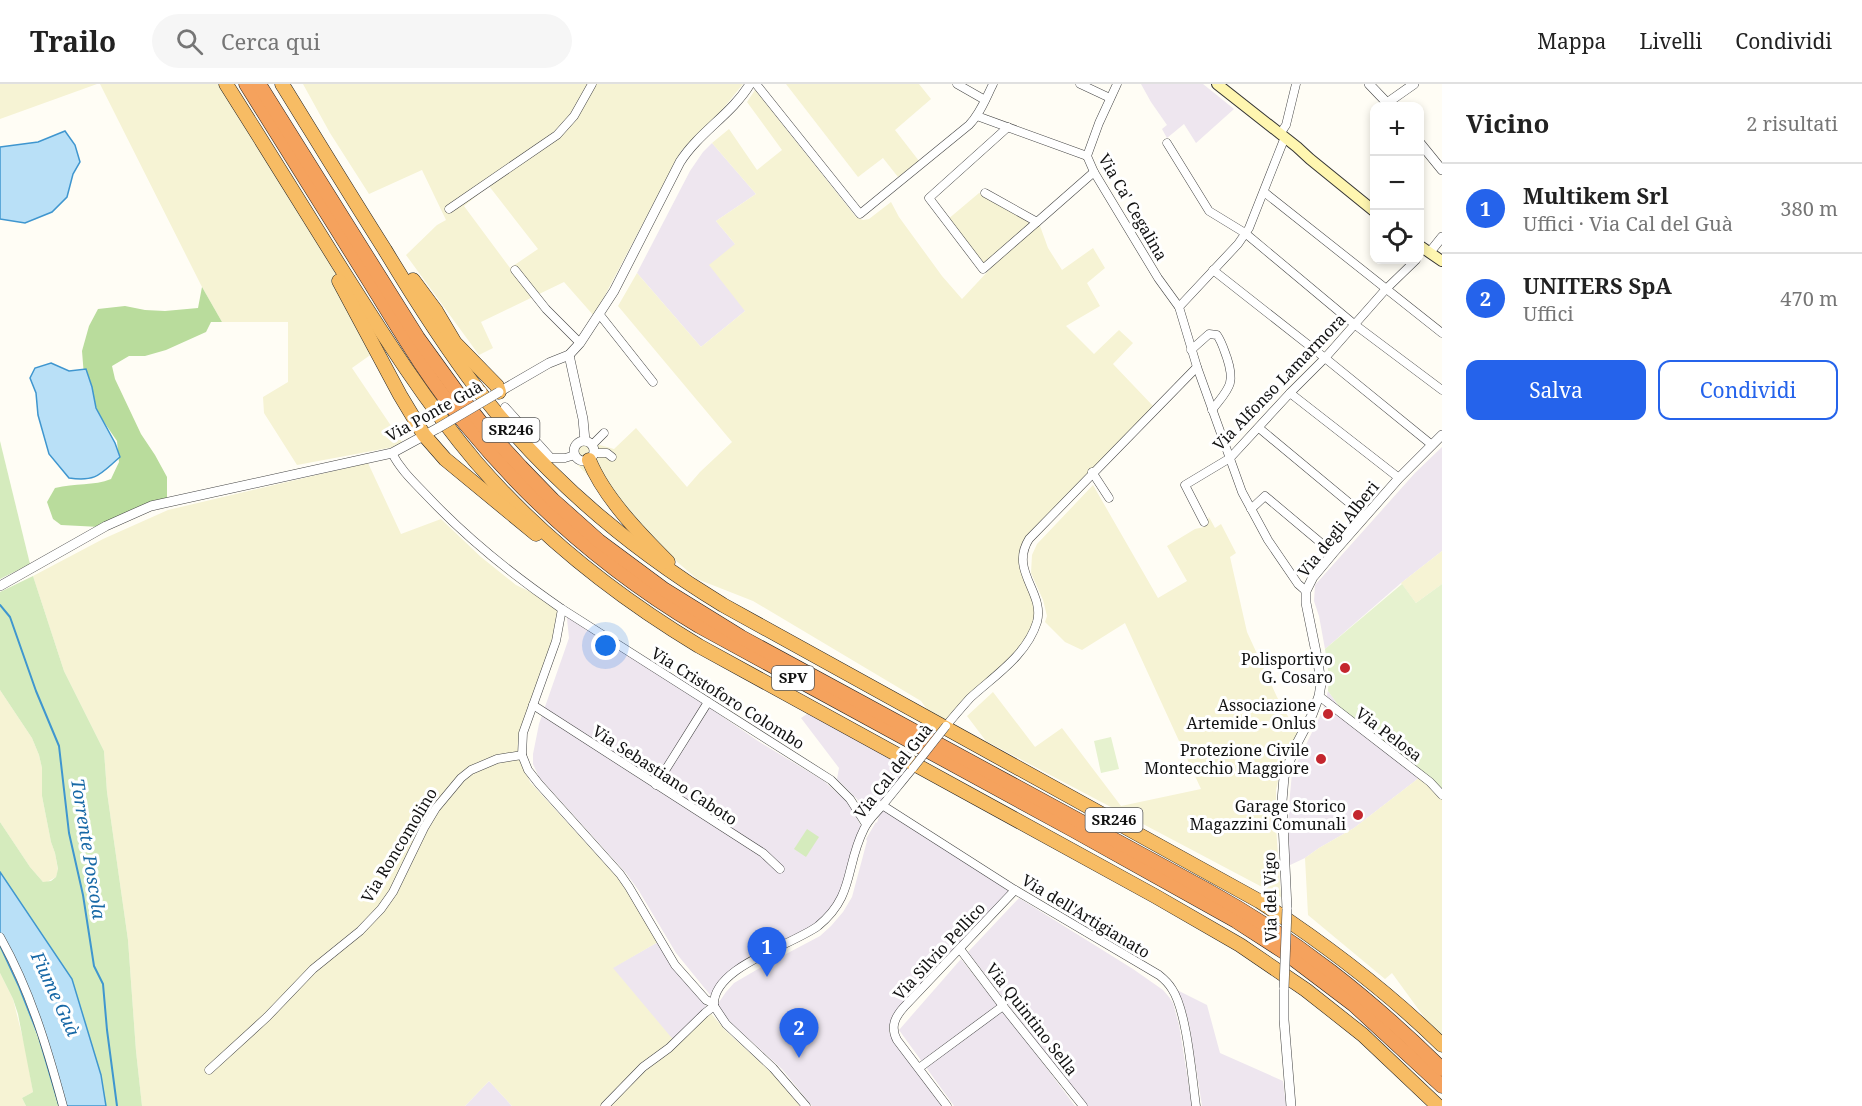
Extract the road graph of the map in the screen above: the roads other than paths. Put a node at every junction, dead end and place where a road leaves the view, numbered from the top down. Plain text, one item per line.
1 (226, 84) edge
2 (246, 84) edge
3 (259, 84) edge
4 (282, 84) edge
5 (592, 84) edge
6 (750, 84) edge
7 (756, 84) edge
8 (957, 84) edge
9 (993, 84) edge
10 (1080, 84) edge
11 (1117, 84) edge
12 (1217, 84) edge
13 (1370, 84) edge
14 (1414, 84) edge
15 (1296, 86) edge
16 (1110, 98) junction
17 (986, 100) junction
18 (1385, 102) edge
19 (1392, 102) edge
20 (977, 116) junction
21 (1008, 127) junction
22 (1282, 138) junction
23 (1167, 143) dead end
24 (1424, 149) edge
25 (1087, 156) junction
26 (331, 162) junction
27 (1442, 170) edge
28 (1094, 172) junction
29 (290, 186) junction
30 (1264, 192) junction
31 (985, 194) dead end
32 (449, 209) dead end
33 (1373, 210) edge
34 (1038, 222) junction
35 (1245, 233) junction
36 (1442, 237) edge
37 (1424, 249) edge
38 (1424, 251) edge
39 (1442, 262) edge
40 (1412, 264) edge
41 (515, 270) dead end
42 (1214, 270) junction
43 (1385, 290) junction
44 (1179, 307) junction
45 (600, 315) junction
46 (1354, 324) junction
47 (1442, 333) edge
48 (580, 343) junction
49 (1191, 350) junction
50 (569, 355) junction
51 (1325, 358) junction
52 (1197, 367) junction
53 (653, 382) dead end
54 (1442, 390) edge
55 (499, 392) junction
56 (1290, 393) junction
57 (505, 407) dead end
58 (1212, 410) junction
59 (459, 416) junction
60 (1259, 428) junction
61 (604, 433) dead end
62 (424, 435) junction
63 (1442, 435) edge
64 (1432, 445) junction
65 (590, 450) junction
66 (392, 453) junction
67 (575, 455) junction
68 (612, 457) dead end
69 (1230, 458) junction
70 (1092, 472) junction
71 (1399, 478) junction
72 (1109, 498) dead end
73 (1251, 509) junction
74 (1365, 516) junction
75 (1204, 522) dead end
76 (1333, 553) junction
77 (0, 586) edge
78 (1306, 591) junction
79 (562, 609) junction
80 (665, 626) junction
81 (763, 628) junction
82 (1319, 696) junction
83 (708, 702) junction
84 (533, 705) junction
85 (522, 755) junction
86 (656, 785) junction
87 (1442, 795) edge
88 (882, 805) junction
89 (866, 824) junction
90 (780, 869) dead end
91 (1015, 890) junction
92 (0, 936) edge
93 (960, 949) junction
94 (714, 1005) junction
95 (1003, 1006) junction
96 (1442, 1045) edge
97 (919, 1068) junction
98 (1442, 1069) edge
99 (209, 1070) dead end
100 (1442, 1086) edge
101 (63, 1106) edge
102 (605, 1106) edge
103 (806, 1106) edge
104 (946, 1106) edge
105 (1083, 1106) edge
106 (1196, 1106) edge
107 (1291, 1106) edge
108 (1438, 1106) edge

1 - 29 highway
2 - 59 highway, SPV
3 - 98 highway, SPV
4 - 26 highway, SR246
5 - 32 street
6 - 45 street, Via Ponte Guà
7 - 20 street
8 - 17 street
9 - 17 street
10 - 16 street
11 - 16 street, Via Ca' Cegalina
12 - 22 main road
13 - 18 street
14 - 19 street
15 - 22 street
16 - 25 street, Via Ca' Cegalina
17 - 20 street
20 - 21 street
21 - 25 street
21 - 34 street
22 - 30 street
22 - 33 main road
23 - 35 street
24 - 27 street
25 - 28 street, Via Ca' Cegalina
26 - 55 highway
26 - 81 highway, SR246
28 - 34 street
28 - 44 street, Via Ca' Cegalina
29 - 62 highway
29 - 80 highway
30 - 35 street
30 - 43 street
31 - 34 street
35 - 42 street
35 - 46 street
36 - 37 street
38 - 39 main road
40 - 43 street, Via Alfonso Lamarmora
41 - 48 street
42 - 44 street
42 - 51 street
43 - 46 street, Via Alfonso Lamarmora
43 - 47 street
44 - 49 street
45 - 48 street, Via Ponte Guà
45 - 53 street
46 - 51 street, Via Alfonso Lamarmora
46 - 54 street
48 - 50 street, Via Ponte Guà
49 - 52 street
49 - 58 street
50 - 55 street, Via Ponte Guà
50 - 65 street
51 - 56 street, Via Alfonso Lamarmora
51 - 64 street
52 - 58 street
52 - 70 street, Via Cal del Guà
55 - 59 street, Via Ponte Guà, bridge
56 - 60 street, Via Alfonso Lamarmora
56 - 71 street
57 - 67 street
58 - 69 street
59 - 62 street, Via Ponte Guà, bridge
59 - 100 highway, SPV
60 - 69 street, Via Alfonso Lamarmora
60 - 74 street
61 - 65 street
62 - 66 street, Via Ponte Guà
62 - 80 highway
63 - 64 street, Via degli Alberi
64 - 71 street, Via degli Alberi
65 - 67 street
65 - 67 street
65 - 68 street
65 - 81 highway
66 - 77 street, Via Ponte Guà
66 - 79 street, Via Cristoforo Colombo
69 - 73 street
69 - 75 street, Via Alfonso Lamarmora
70 - 72 street
70 - 88 street, Via Cal del Guà, bridge
71 - 74 street, Via degli Alberi
73 - 76 street
73 - 78 street
74 - 76 street, Via degli Alberi
76 - 78 street, Via degli Alberi
78 - 82 street, Via degli Alberi
79 - 83 street, Via Cristoforo Colombo
79 - 84 street
80 - 108 highway
81 - 96 highway, SR246
82 - 87 street, Via Pelosa
82 - 107 street, Via del Vigo, bridge
83 - 86 street
83 - 89 street, Via Cristoforo Colombo
84 - 85 street
84 - 86 street, Via Sebastiano Caboto
85 - 94 street
85 - 99 street, Via Roncomolino
86 - 90 street, Via Sebastiano Caboto
88 - 89 street, Via Cal del Guà
88 - 91 street, Via dell'Artigianato
89 - 94 street, Via Cal del Guà
91 - 93 street, Via Silvio Pellico
91 - 106 street, Via dell'Artigianato
92 - 101 street
93 - 95 street, Via Quintino Sella
93 - 97 street, Via Silvio Pellico
94 - 102 street, Via Cal del Guà
94 - 103 street
95 - 97 street
95 - 105 street, Via Quintino Sella
97 - 104 street

